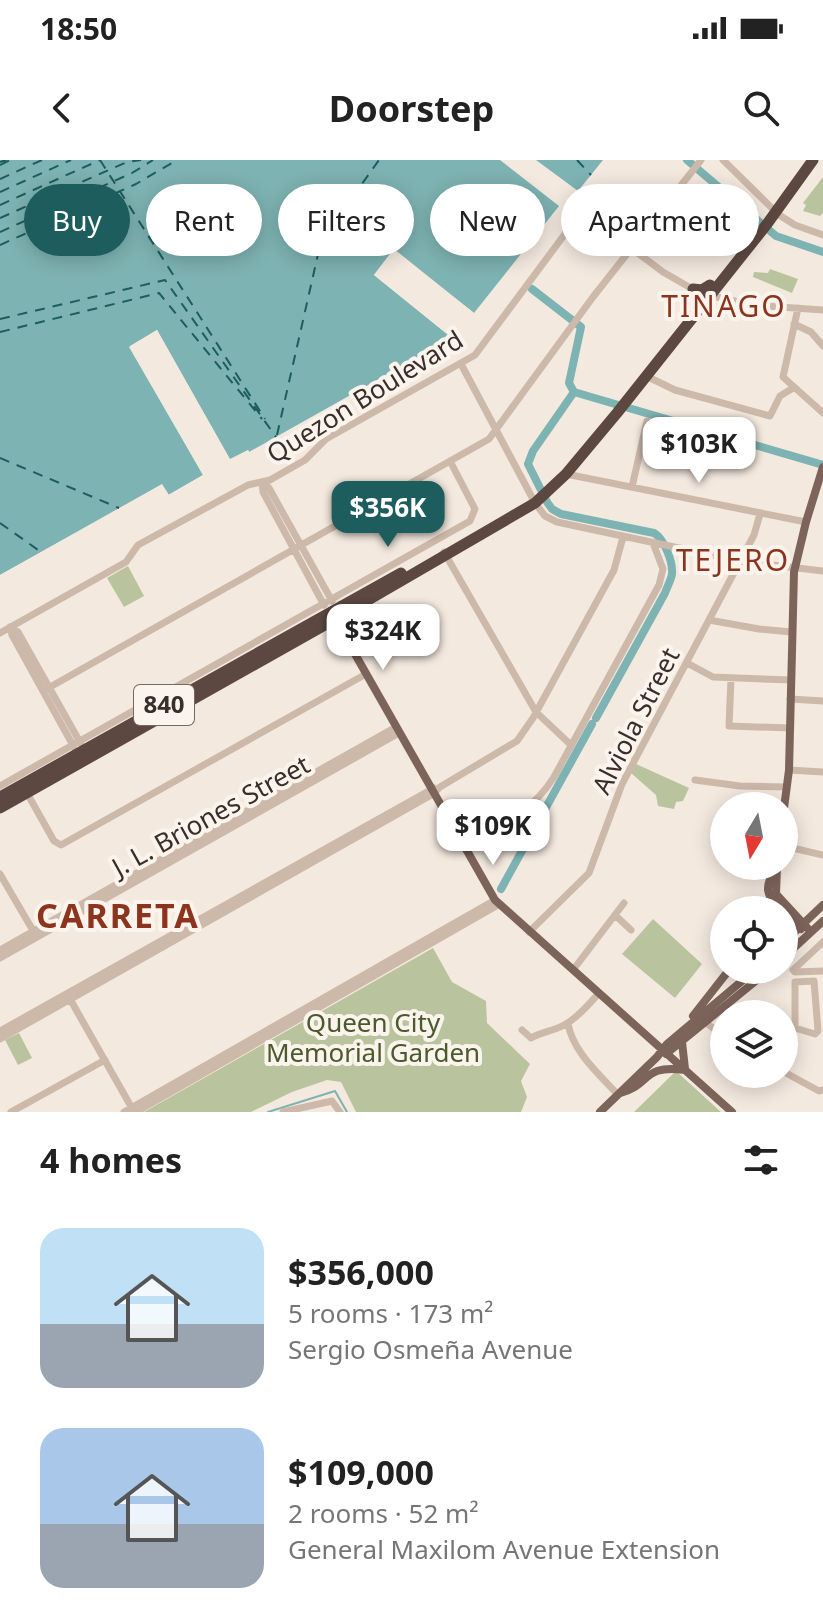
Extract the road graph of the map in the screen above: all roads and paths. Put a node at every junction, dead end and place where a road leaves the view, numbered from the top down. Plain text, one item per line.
1 (723, 160) edge
2 (806, 160) edge
3 (813, 160) edge
4 (697, 165) edge
5 (682, 184) edge
6 (774, 210) junction
7 (823, 235) edge
8 (561, 239) edge
9 (627, 256) edge
10 (640, 256) edge
11 (706, 293) junction
12 (798, 308) junction
13 (822, 310) edge
14 (794, 324) junction
15 (823, 346) edge
16 (461, 364) junction
17 (646, 376) junction
18 (793, 388) junction
19 (618, 407) junction
20 (823, 413) edge
21 (647, 421) dead end
22 (497, 431) junction
23 (450, 461) junction
24 (823, 467) edge
25 (566, 474) junction
26 (262, 482) junction
27 (632, 487) junction
28 (540, 496) junction
29 (760, 514) junction
30 (806, 522) junction
31 (623, 537) junction
32 (656, 544) junction
33 (298, 549) junction
34 (444, 553) junction
35 (740, 561) junction
36 (795, 568) junction
37 (823, 571) edge
38 (332, 610) junction
39 (709, 620) junction
40 (10, 627) junction
41 (791, 632) junction
42 (0, 633) edge
43 (687, 663) junction
44 (366, 674) junction
45 (731, 679) junction
46 (791, 680) junction
47 (46, 689) junction
48 (790, 699) junction
49 (823, 701) edge
50 (536, 712) junction
51 (790, 728) junction
52 (398, 730) junction
53 (571, 745) junction
54 (78, 747) junction
55 (789, 770) junction
56 (823, 772) edge
57 (695, 780) dead end
58 (0, 786) edge
59 (787, 787) junction
60 (435, 790) junction
61 (786, 792) edge
62 (27, 793) junction
63 (0, 797) edge
64 (0, 808) edge
65 (465, 849) junction
66 (798, 849) edge
67 (823, 855) edge
68 (1, 879) edge
69 (769, 880) edge
70 (772, 896) edge
71 (496, 902) junction
72 (624, 903) dead end
73 (823, 905) edge
74 (615, 915) junction
75 (823, 921) edge
76 (798, 922) edge
77 (798, 923) edge
78 (802, 926) junction
79 (631, 930) dead end
80 (798, 930) edge
81 (529, 932) junction
82 (35, 934) junction
83 (818, 943) edge
84 (0, 950) edge
85 (798, 951) edge
86 (0, 958) edge
87 (573, 970) junction
88 (823, 971) edge
89 (718, 984) edge
90 (738, 984) edge
91 (752, 984) edge
92 (599, 993) junction
93 (69, 997) junction
94 (820, 1000) edge
95 (568, 1023) junction
96 (706, 1023) junction
97 (686, 1026) junction
98 (710, 1026) edge
99 (522, 1030) dead end
100 (0, 1031) edge
101 (648, 1036) junction
102 (0, 1039) edge
103 (682, 1042) junction
104 (662, 1053) junction
105 (105, 1060) junction
106 (685, 1070) junction
107 (798, 1080) edge
108 (823, 1090) edge
109 (619, 1094) junction
110 (132, 1111) edge
111 (11, 1112) edge
112 (283, 1112) edge
113 (340, 1112) edge
114 (600, 1112) edge
115 (732, 1112) edge

1 - 6 street
2 - 6 highway, 840
3 - 6 highway, 840
4 - 5 street
6 - 7 street
6 - 11 highway, 840
8 - 16 street, Quezon Boulevard
9 - 22 street
10 - 11 street
11 - 12 street
11 - 17 highway, 840
11 - 19 highway, 840
12 - 13 street
12 - 14 street
14 - 15 street
14 - 18 street
16 - 22 street
16 - 26 street, Quezon Boulevard
17 - 18 street
17 - 19 highway, 840
18 - 20 street
19 - 25 highway, 840
19 - 28 highway, 840
21 - 27 street
22 - 23 street
22 - 28 street
23 - 33 street
23 - 38 street
24 - 30 main road
25 - 27 street
25 - 28 highway, 840
26 - 33 street
26 - 40 street, Quezon Boulevard
27 - 29 street
28 - 31 street
28 - 34 highway, 840
29 - 30 street
29 - 35 street, Alviola Street
30 - 36 main road
31 - 32 street
31 - 50 street
32 - 35 street
32 - 53 street
33 - 38 street
33 - 47 street
34 - 38 highway, 840
34 - 50 street
35 - 36 street
35 - 39 street, Alviola Street
36 - 37 street
36 - 41 main road
38 - 44 main road
38 - 54 highway, 840
38 - 62 highway, 840
39 - 41 street
39 - 43 street, Alviola Street
40 - 42 street, Quezon Boulevard
40 - 47 street
41 - 46 main road
43 - 45 street
43 - 81 street, Alviola Street
44 - 52 main road
44 - 62 street
45 - 46 street
45 - 51 street
46 - 48 main road
47 - 54 street
48 - 49 street
48 - 51 main road
50 - 53 street
50 - 60 street
51 - 55 main road
52 - 60 main road
52 - 82 street, J. L. Briones Street
53 - 65 street
54 - 58 street
54 - 63 highway, 840
55 - 56 street
55 - 59 main road
57 - 59 street
59 - 61 main road
60 - 65 main road
60 - 93 street
62 - 64 highway, 840
65 - 71 main road
66 - 67 street
68 - 82 street
69 - 70 main road
71 - 81 main road
71 - 110 street
72 - 74 street
73 - 78 main road
74 - 79 street
74 - 87 street
75 - 83 main road
76 - 78 main road
77 - 78 main road
78 - 80 main road
78 - 83 main road
81 - 87 main road
82 - 84 street, J. L. Briones Street
82 - 86 street, J. L. Briones Street
83 - 85 main road
83 - 88 street
87 - 92 main road
89 - 97 main road
90 - 97 main road
91 - 96 main road
92 - 95 street
92 - 101 main road
93 - 100 street
93 - 102 street
93 - 105 street
94 - 94 street
95 - 99 street
95 - 109 street
96 - 98 street
96 - 103 main road
97 - 101 main road
97 - 104 main road
101 - 104 main road
103 - 104 main road
103 - 106 main road
104 - 106 main road
104 - 109 main road
105 - 110 street
105 - 111 street
106 - 109 main road
106 - 115 main road
107 - 108 street
109 - 114 main road
112 - 113 street

